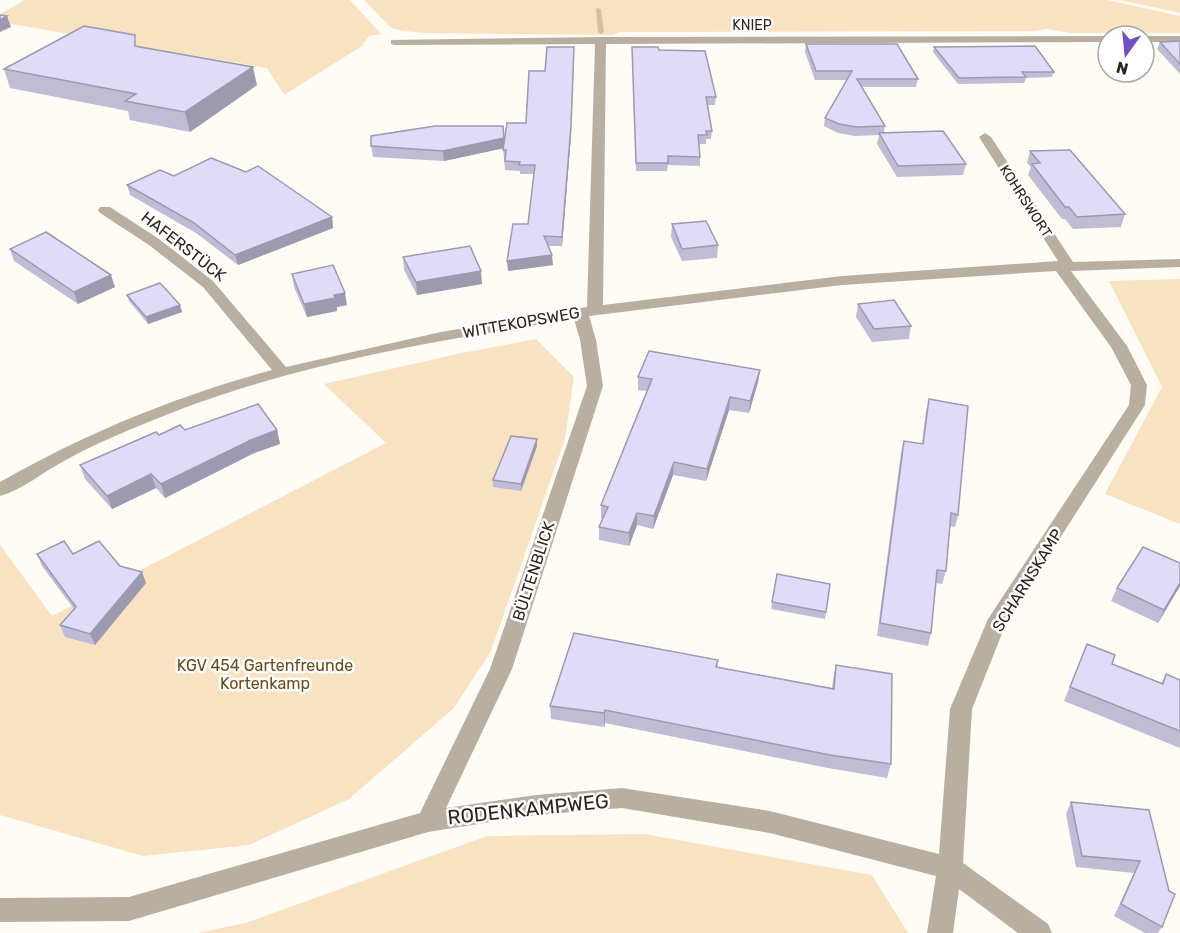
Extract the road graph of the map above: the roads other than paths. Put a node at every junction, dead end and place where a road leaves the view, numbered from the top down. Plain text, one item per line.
1 (1096, 39) edge
2 (1156, 39) edge
3 (1180, 39) edge
4 (601, 40) junction
5 (395, 42) dead end
6 (985, 137) dead end
7 (105, 210) dead end
8 (1180, 263) edge
9 (1064, 265) junction
10 (588, 310) junction
11 (282, 372) junction
12 (0, 490) edge
13 (428, 820) junction
14 (950, 868) junction
15 (1, 912) edge
16 (940, 933) edge
17 (1039, 933) edge

1 - 4 street, KNIEP
2 - 3 street
4 - 5 street, KNIEP
4 - 10 street, BÜLTENBLICK
6 - 9 street, KOHRSWORT
7 - 11 street, HAFERSTÜCK
8 - 9 street, WITTEKOPSWEG
9 - 10 street, WITTEKOPSWEG
9 - 14 street, SCHARNSKAMP
10 - 11 street, WITTEKOPSWEG
10 - 13 street, BÜLTENBLICK
11 - 12 street, WITTEKOPSWEG
13 - 14 street, RODENKAMPWEG
13 - 15 street, RODENKAMPWEG
14 - 16 street, SCHARNSKAMP
14 - 17 street, RODENKAMPWEG

